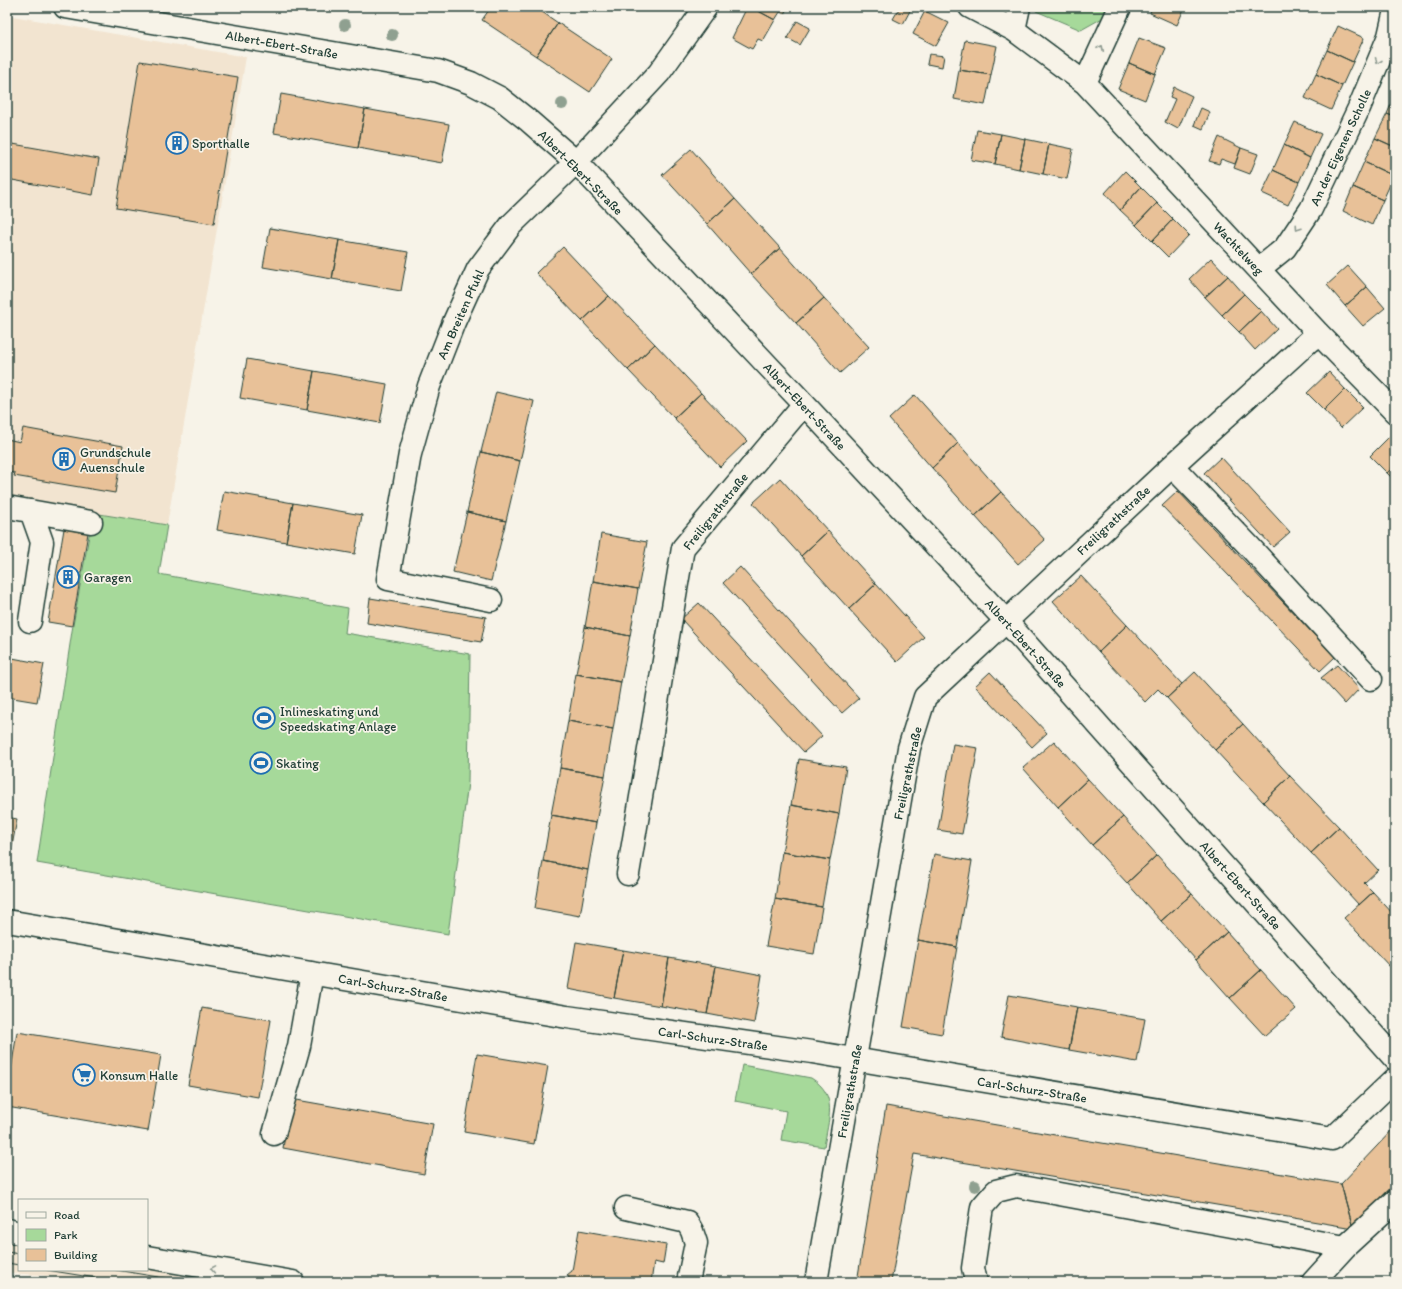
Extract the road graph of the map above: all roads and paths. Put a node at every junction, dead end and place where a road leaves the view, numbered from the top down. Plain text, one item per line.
1 (65, 7) edge
2 (706, 7) edge
3 (970, 7) edge
4 (1019, 7) edge
5 (1120, 7) edge
6 (1395, 10) edge
7 (1014, 30) junction
8 (1084, 83) junction
9 (576, 162) junction
10 (1259, 269) junction
11 (1318, 333) junction
12 (804, 404) junction
13 (1395, 412) edge
14 (1172, 466) junction
15 (7, 506) edge
16 (31, 511) junction
17 (91, 522) dead end
18 (491, 600) dead end
19 (30, 620) dead end
20 (1006, 621) junction
21 (1372, 679) dead end
22 (628, 874) dead end
23 (7, 921) edge
24 (312, 973) junction
25 (1395, 1059) edge
26 (855, 1060) junction
27 (1395, 1078) edge
28 (274, 1134) dead end
29 (1395, 1201) edge
30 (626, 1208) dead end
31 (7, 1230) edge
32 (18, 1233) edge
33 (1345, 1247) junction
34 (148, 1257) edge
35 (293, 1282) edge
36 (688, 1282) edge
37 (816, 1282) edge
38 (976, 1282) edge
39 (1313, 1282) edge

1 - 9 street, Albert-Ebert-Straße
2 - 9 street, Am Breiten Pfuhl
3 - 7 street, Wachtelweg
4 - 7 street
8 -> 5 street
6 -> 10 street, An der Eigenen Scholle
7 - 8 street, Wachtelweg
8 - 10 street, Wachtelweg
9 - 12 street, Albert-Ebert-Straße
9 - 18 street, Am Breiten Pfuhl
10 - 11 street, Wachtelweg
11 - 13 street, Wachtelweg
11 - 14 street, Freiligrathstraße
12 - 20 street, Albert-Ebert-Straße
12 - 22 street, Freiligrathstraße
14 - 20 street, Freiligrathstraße
14 - 21 street
15 - 16 street
16 - 17 street
16 - 19 street
20 - 25 street, Albert-Ebert-Straße
20 - 26 street, Freiligrathstraße
23 - 24 street, Carl-Schurz-Straße
24 - 26 street, Carl-Schurz-Straße
24 - 28 street
26 - 27 street, Carl-Schurz-Straße
26 - 37 street, Freiligrathstraße
29 - 33 street
30 - 36 street
31 - 32 street
33 - 38 street
33 - 39 street
35 -> 34 street

